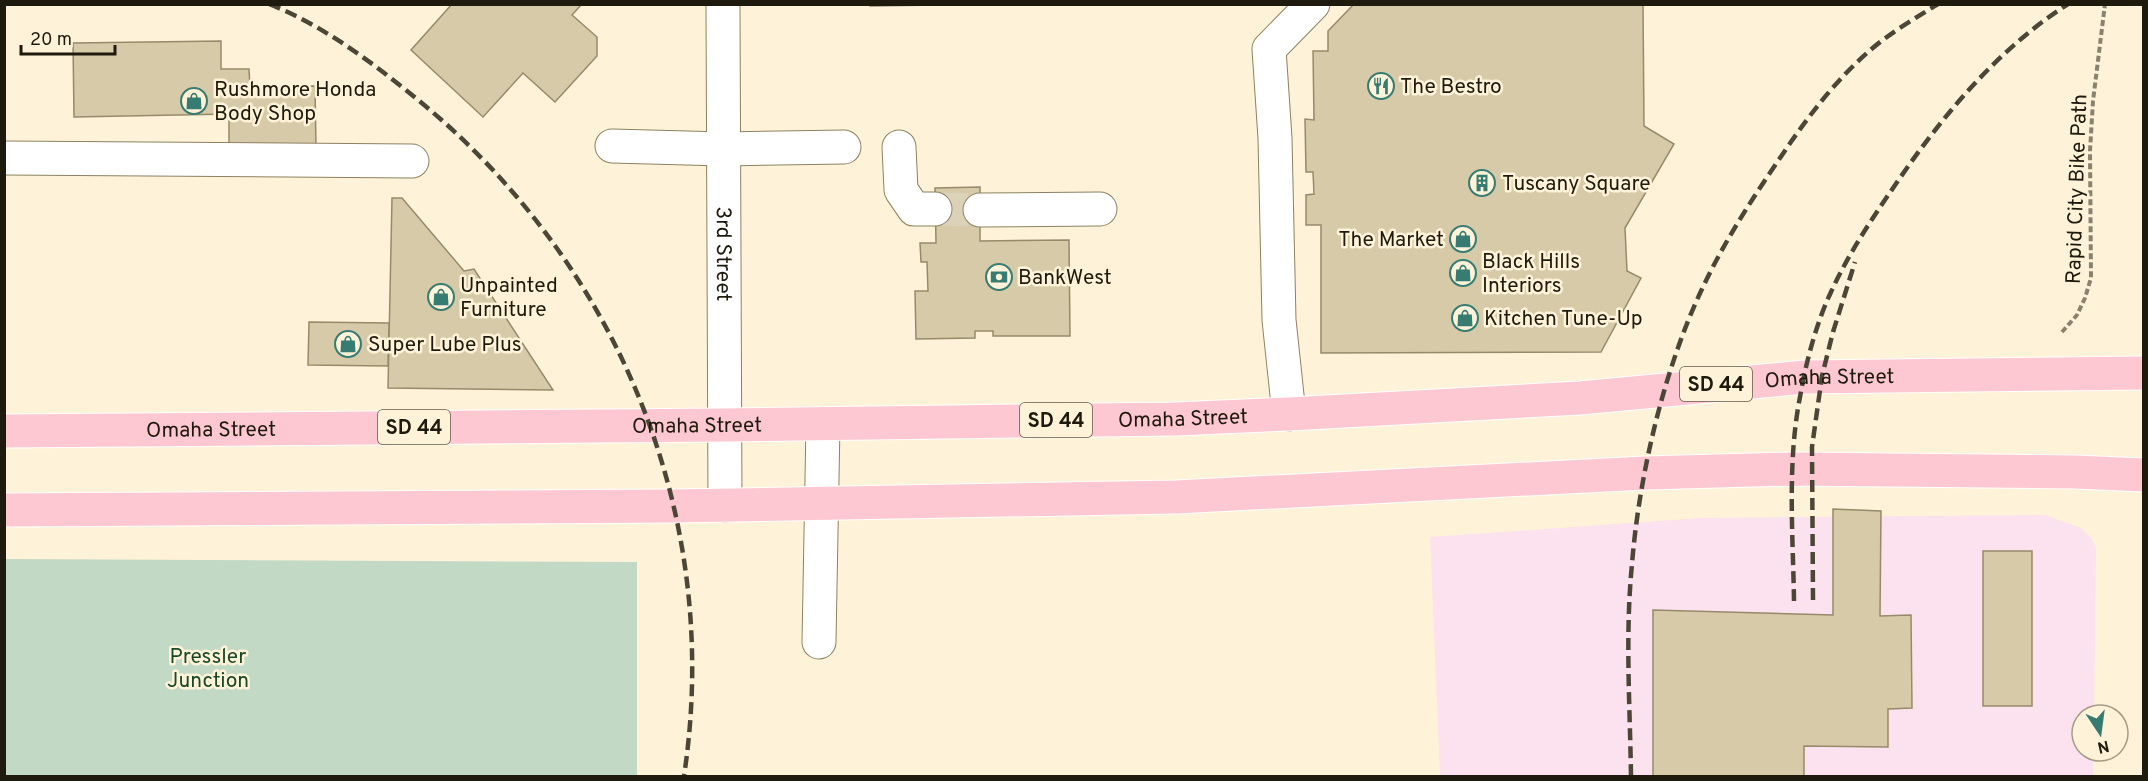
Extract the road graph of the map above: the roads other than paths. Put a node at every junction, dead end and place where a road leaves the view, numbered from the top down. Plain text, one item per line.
1 (723, 4) edge
2 (1313, 4) edge
3 (612, 146) dead end
4 (844, 147) dead end
5 (898, 147) dead end
6 (724, 149) junction
7 (4, 158) edge
8 (412, 161) dead end
9 (935, 209) tunnel mouth
10 (1100, 209) dead end
11 (980, 210) tunnel mouth
12 (2144, 372) edge
13 (1289, 414) junction
14 (823, 423) junction
15 (725, 425) junction
16 (4, 431) edge
17 (2144, 475) edge
18 (821, 504) junction
19 (725, 505) junction
20 (4, 510) edge
21 (819, 642) dead end

1 - 6 street, 3rd Street
2 - 13 street
3 - 6 street
4 - 6 street
5 - 9 street
6 - 15 street, 3rd Street
7 - 8 street
10 - 11 street
12 - 13 main road, Omaha Street / SD 44
13 - 14 main road, Omaha Street / SD 44
14 - 15 main road, Omaha Street / SD 44
14 - 18 street
15 - 16 main road, Omaha Street / SD 44
15 - 19 street, 3rd Street
17 - 18 main road
18 - 19 main road
18 - 21 street
19 - 20 main road

